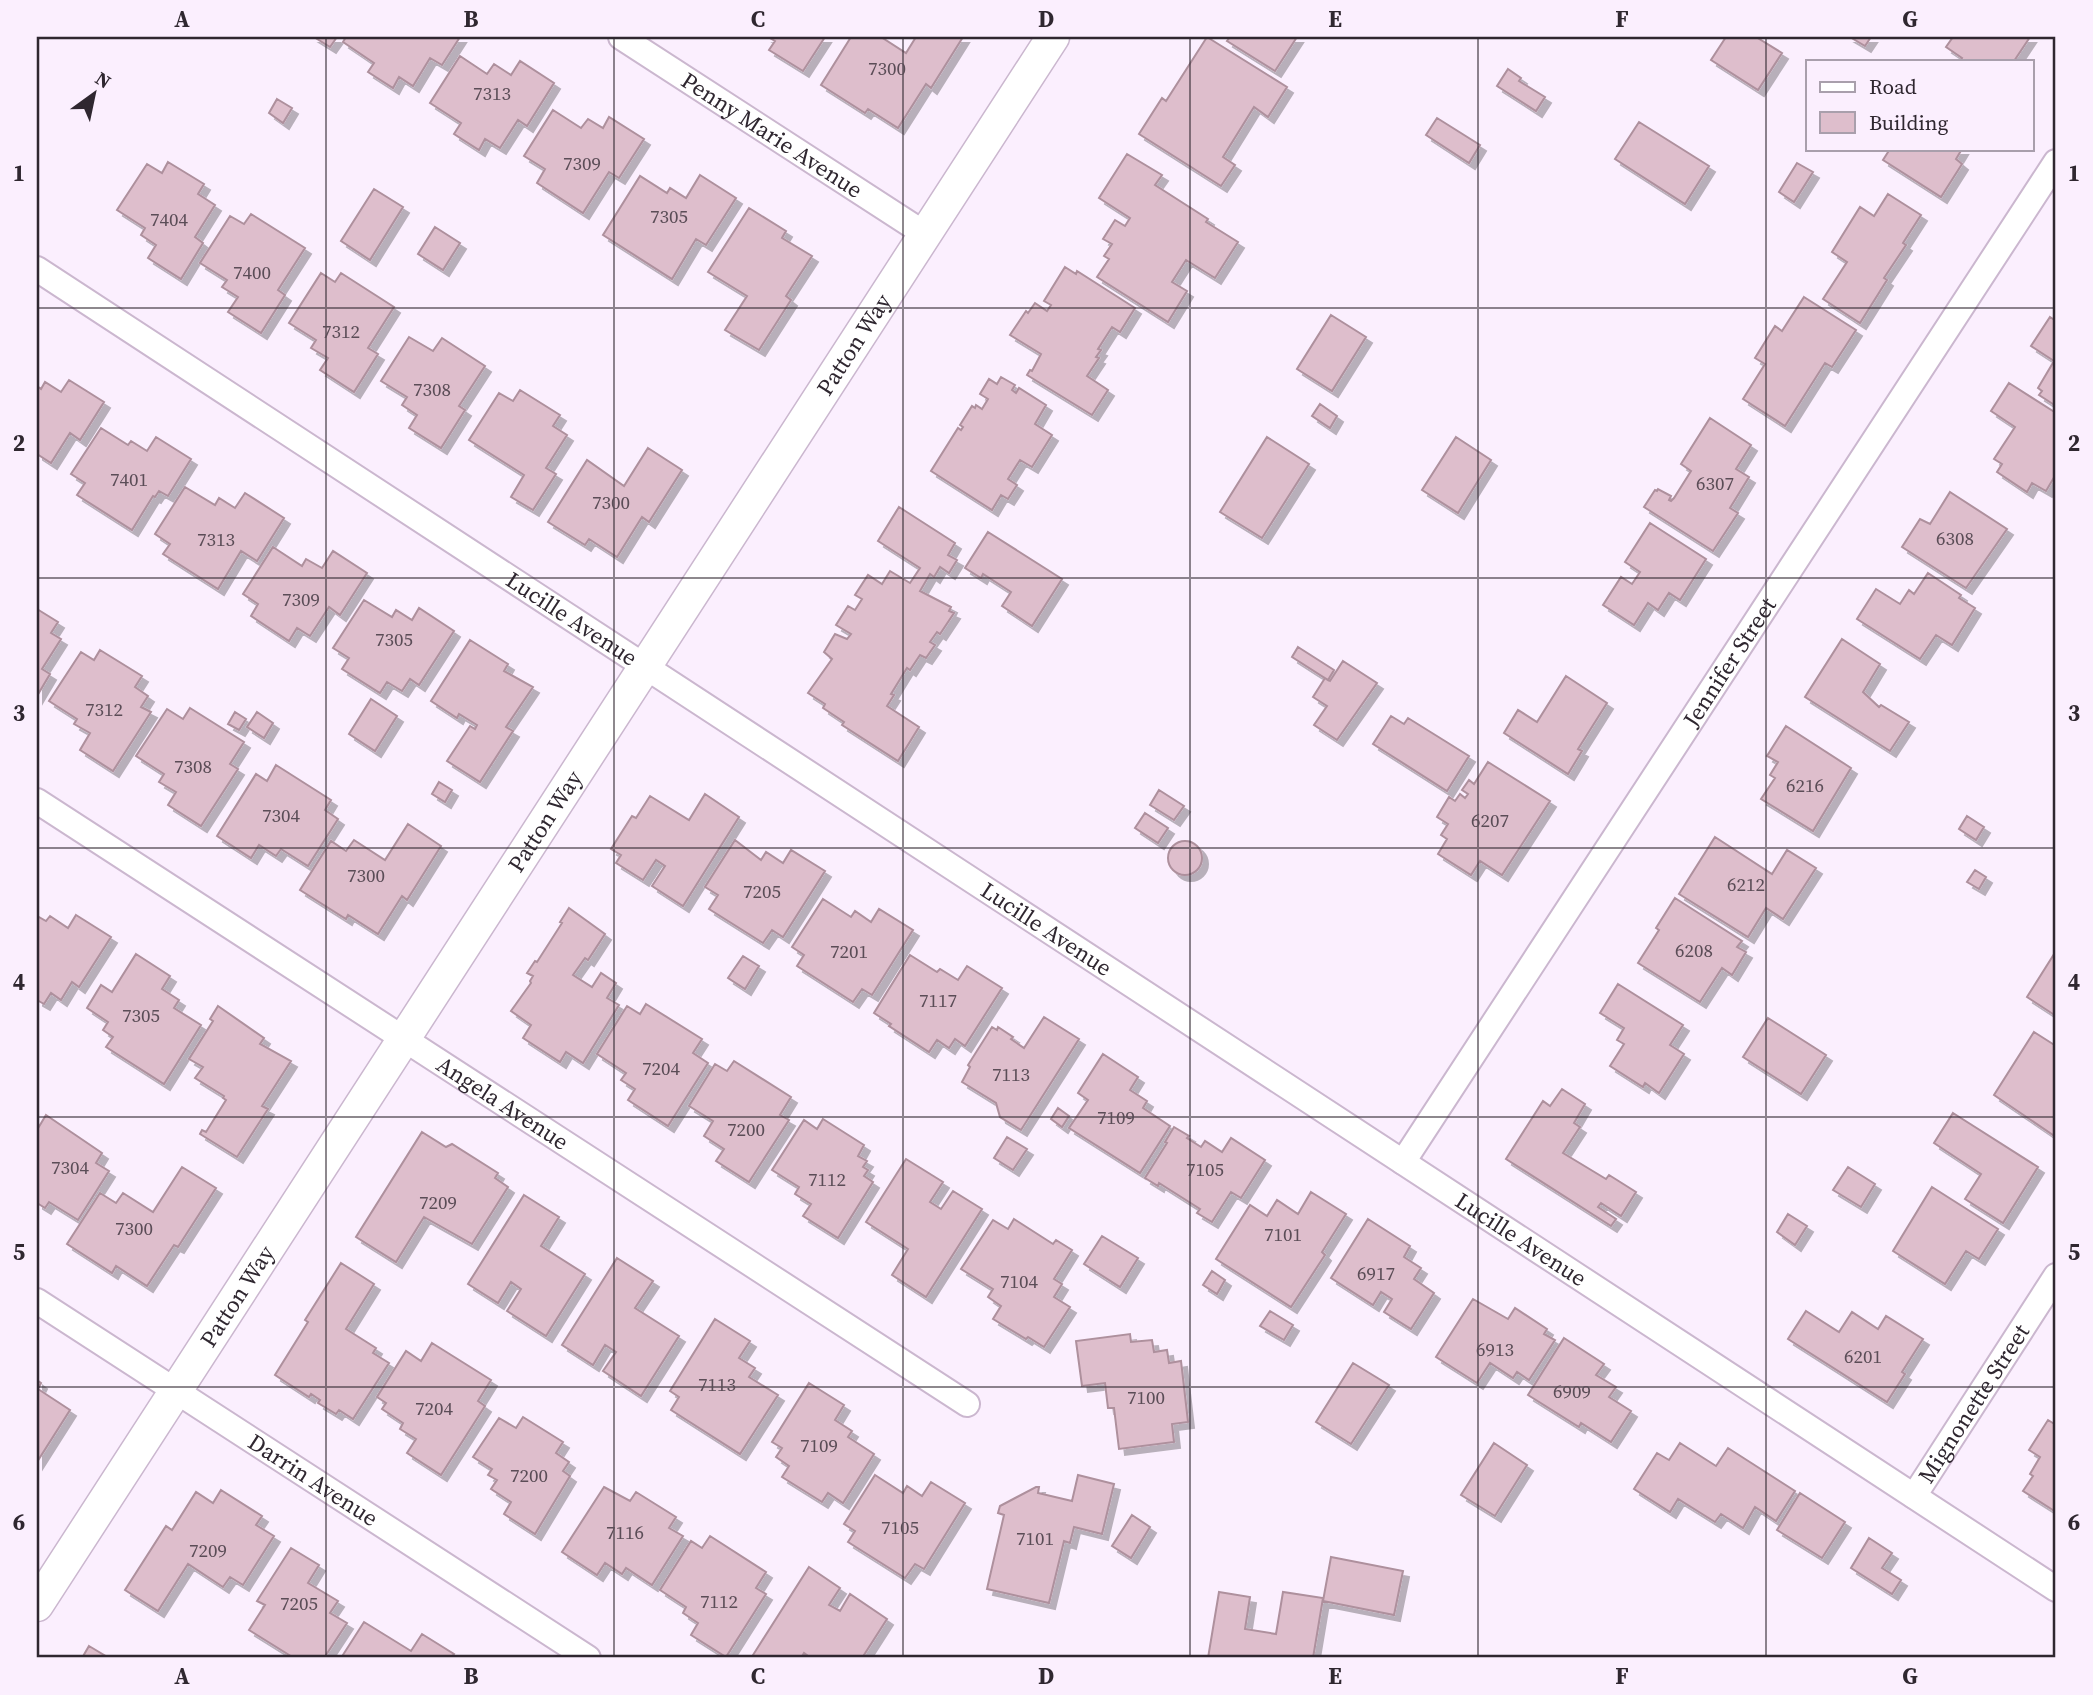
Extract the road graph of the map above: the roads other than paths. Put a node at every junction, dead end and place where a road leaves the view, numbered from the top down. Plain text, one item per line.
1 (621, 37) edge
2 (1053, 37) edge
3 (2056, 162) edge
4 (925, 234) junction
5 (37, 269) edge
6 (645, 667) junction
7 (37, 801) edge
8 (404, 1038) junction
9 (1403, 1162) junction
10 (2056, 1276) edge
11 (37, 1301) edge
12 (176, 1391) junction
13 (967, 1404) dead end
14 (1914, 1496) junction
15 (2056, 1589) edge
16 (37, 1605) edge
17 (588, 1658) edge

1 - 4 street, Penny Marie Avenue
2 - 4 street, Patton Way
3 - 9 street, Jennifer Street
4 - 6 street, Patton Way
5 - 6 street, Lucille Avenue
6 - 8 street, Patton Way
6 - 9 street, Lucille Avenue
7 - 8 street, Angela Avenue
8 - 12 street, Patton Way
8 - 13 street, Angela Avenue
9 - 14 street, Lucille Avenue
10 - 14 street, Mignonette Street
11 - 12 street, Darrin Avenue
12 - 16 street, Patton Way
12 - 17 street, Darrin Avenue
14 - 15 street, Lucille Avenue

